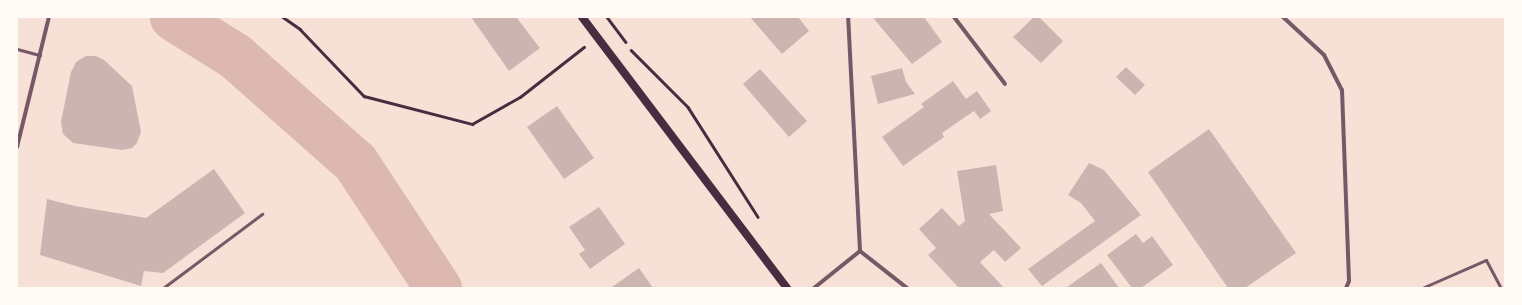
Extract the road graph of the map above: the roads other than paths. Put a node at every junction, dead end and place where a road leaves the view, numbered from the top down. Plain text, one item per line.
1 (49, 17) edge
2 (582, 17) edge
3 (848, 17) edge
4 (954, 17) edge
5 (1283, 17) edge
6 (17, 49) edge
7 (40, 55) junction
8 (1005, 84) dead end
9 (17, 147) edge
10 (262, 214) dead end
11 (860, 251) junction
12 (163, 288) edge
13 (787, 288) edge
14 (814, 288) edge
15 (907, 288) edge
16 (1346, 288) edge
17 (1422, 288) edge
18 (1501, 288) edge

1 - 7 street
2 - 13 main road
3 - 11 street
4 - 8 street
5 - 16 street
6 - 7 lane
7 - 9 street
10 - 12 lane
11 - 14 street
11 - 15 street
17 - 18 lane

